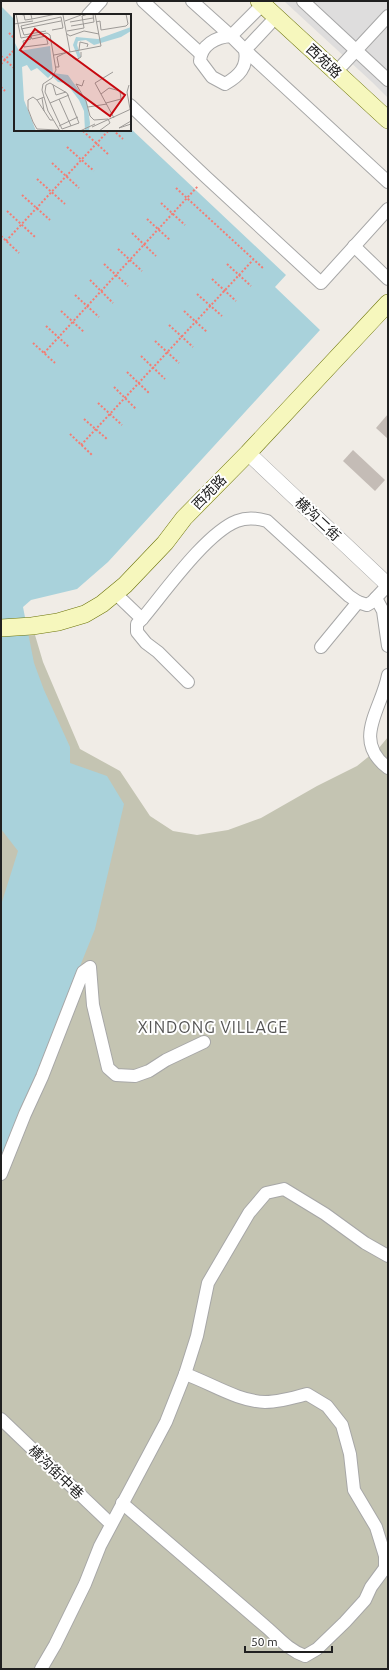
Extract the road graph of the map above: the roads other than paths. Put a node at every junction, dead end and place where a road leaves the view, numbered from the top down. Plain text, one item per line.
1 (101, 1) edge
2 (142, 1) edge
3 (192, 1) edge
4 (303, 1) edge
5 (261, 3) edge
6 (89, 14) edge
7 (388, 16) edge
8 (276, 17) junction
9 (231, 36) junction
10 (246, 50) junction
11 (356, 50) junction
12 (201, 54) junction
13 (336, 72) junction
14 (388, 80) edge
15 (131, 106) edge
16 (388, 120) edge
17 (388, 182) edge
18 (388, 209) edge
19 (354, 246) junction
20 (388, 278) edge
21 (388, 303) edge
22 (248, 453) junction
23 (388, 585) edge
24 (115, 593) junction
25 (376, 598) junction
26 (358, 602) junction
27 (142, 619) junction
28 (1, 628) edge
29 (388, 646) edge
30 (321, 647) dead end
31 (388, 675) edge
32 (188, 682) dead end
33 (388, 768) edge
34 (204, 1042) dead end
35 (1, 1174) edge
36 (388, 1256) edge
37 (185, 1374) junction
38 (1, 1419) edge
39 (122, 1503) junction
40 (111, 1524) junction
41 (41, 1669) edge

1 - 6 street
2 - 12 street
3 - 9 street
4 - 11 street
5 - 8 main road, 西苑路
5 - 9 street
7 - 11 street
8 - 10 street
8 - 13 main road, 西苑路
9 - 10 street
9 - 12 street
10 - 12 street
10 - 17 street
11 - 13 street
11 - 14 street
13 - 16 main road, 西苑路
15 - 19 street
18 - 19 street
19 - 20 street
21 - 22 main road, 西苑路
22 - 23 street, 横沟二街
22 - 24 main road, 西苑路
23 - 25 street
24 - 27 street
24 - 28 main road, 西苑路
25 - 26 street
25 - 29 street
26 - 27 street
26 - 30 street
27 - 32 street
31 - 33 street
34 - 35 street
36 - 37 street
37 - 39 street
37 - 39 street
38 - 40 street, 横沟街中巷
39 - 40 street
40 - 41 street

